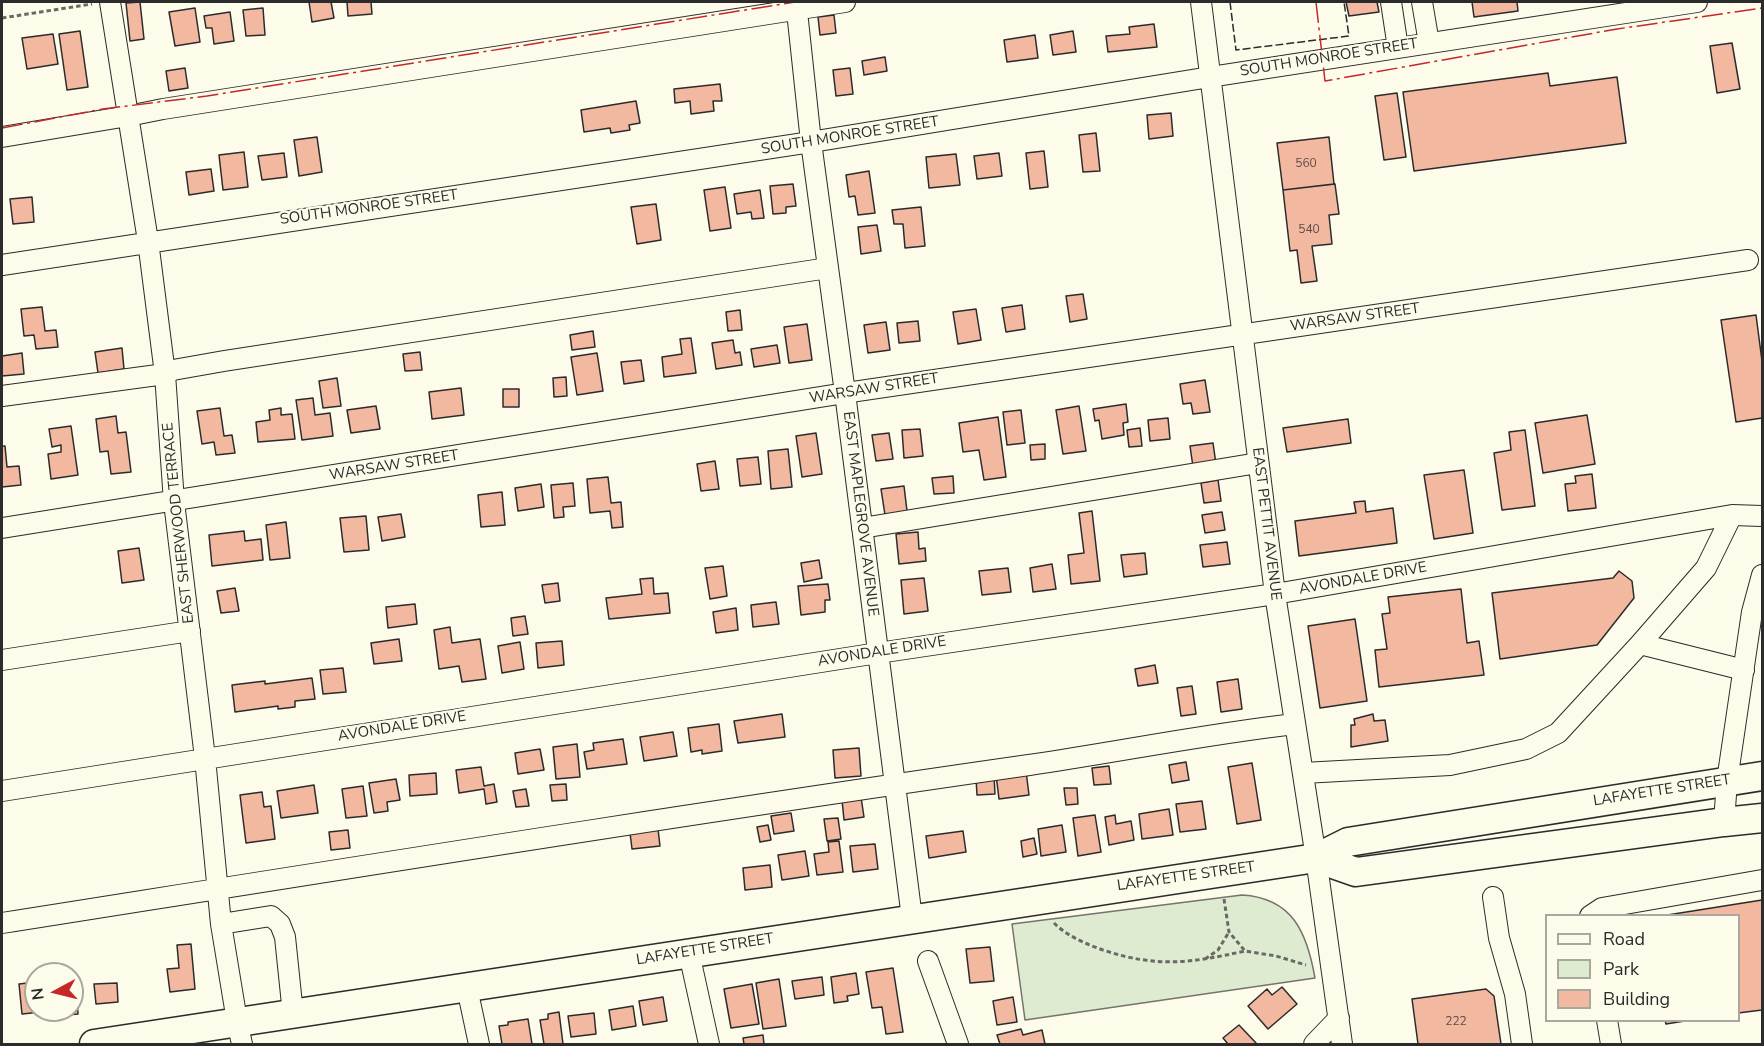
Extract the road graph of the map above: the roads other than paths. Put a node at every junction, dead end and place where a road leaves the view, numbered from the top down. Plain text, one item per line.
1 (104, 2) edge
2 (845, 2) edge
3 (1200, 2) edge
4 (1391, 2) edge
5 (1422, 2) edge
6 (1697, 2) edge
7 (796, 6) edge
8 (1429, 43) junction
9 (1398, 48) junction
10 (1210, 77) junction
11 (128, 116) junction
12 (2, 137) edge
13 (811, 142) junction
14 (148, 241) junction
15 (1748, 260) dead end
16 (2, 265) edge
17 (828, 268) junction
18 (1242, 334) junction
19 (165, 374) junction
20 (845, 393) junction
21 (2, 396) edge
22 (1258, 464) junction
23 (174, 502) junction
24 (1732, 515) junction
25 (1762, 516) edge
26 (2, 528) edge
27 (862, 528) junction
28 (1762, 575) edge
29 (1275, 594) junction
30 (190, 631) junction
31 (1640, 644) junction
32 (878, 653) junction
33 (2, 660) edge
34 (1744, 670) junction
35 (1295, 724) junction
36 (205, 758) junction
37 (1303, 773) junction
38 (1762, 776) edge
39 (1727, 781) junction
40 (894, 783) junction
41 (2, 791) edge
42 (1762, 819) edge
43 (1724, 822) junction
44 (1316, 858) junction
45 (1762, 880) edge
46 (218, 888) junction
47 (1493, 897) dead end
48 (1592, 914) edge
49 (912, 918) junction
50 (2, 923) edge
51 (221, 924) junction
52 (689, 953) junction
53 (928, 961) dead end
54 (467, 988) junction
55 (293, 1014) junction
56 (1339, 1018) junction
57 (1607, 1022) edge
58 (239, 1033) edge
59 (94, 1044) edge
60 (479, 1044) edge
61 (709, 1044) edge
62 (958, 1044) edge
63 (1314, 1044) edge
64 (1342, 1044) edge
65 (1522, 1044) edge
66 (1611, 1044) edge

1 - 11 street, EAST SHERWOOD TERRACE
2 - 7 street
3 - 10 street, EAST PETTIT AVENUE
4 - 9 street
5 - 8 street
6 - 8 street, SOUTH MONROE STREET
7 - 11 street
7 - 13 street, EAST MAPLEGROVE AVENUE
8 - 9 street, SOUTH MONROE STREET
9 - 10 street, SOUTH MONROE STREET
10 - 13 street, SOUTH MONROE STREET
10 - 18 street, EAST PETTIT AVENUE
11 - 12 street
11 - 14 street, EAST SHERWOOD TERRACE
13 - 14 street, SOUTH MONROE STREET
13 - 17 street, EAST MAPLEGROVE AVENUE
14 - 16 street, SOUTH MONROE STREET
14 - 19 street, EAST SHERWOOD TERRACE
15 - 18 street, WARSAW STREET
17 - 19 street
17 - 20 street, EAST MAPLEGROVE AVENUE
18 - 20 street, WARSAW STREET
18 - 22 street, EAST PETTIT AVENUE
19 - 21 street
19 - 23 street, EAST SHERWOOD TERRACE
20 - 23 street, WARSAW STREET
20 - 27 street, EAST MAPLEGROVE AVENUE
22 - 27 street
22 - 29 street, EAST PETTIT AVENUE
23 - 26 street, WARSAW STREET
23 - 30 street, EAST SHERWOOD TERRACE
24 - 25 street, AVONDALE DRIVE
24 - 29 street, AVONDALE DRIVE
24 - 31 street
27 - 32 street, EAST MAPLEGROVE AVENUE
28 - 34 street
29 - 32 street, AVONDALE DRIVE
29 - 35 street, EAST PETTIT AVENUE
30 - 33 street
30 - 36 street, EAST SHERWOOD TERRACE
31 - 34 street
31 - 37 street
32 - 36 street, AVONDALE DRIVE
32 - 40 street, EAST MAPLEGROVE AVENUE
34 - 39 street
35 - 37 street, EAST PETTIT AVENUE
35 - 40 street
36 - 41 street, AVONDALE DRIVE
36 - 46 street, EAST SHERWOOD TERRACE
37 - 44 street, EAST PETTIT AVENUE
38 - 39 highway, LAFAYETTE STREET
39 - 43 street
39 - 44 highway, LAFAYETTE STREET
40 - 46 street
40 - 49 street, EAST MAPLEGROVE AVENUE
42 - 43 highway, LAFAYETTE STREET
43 - 44 highway, LAFAYETTE STREET
44 - 49 highway, LAFAYETTE STREET
44 - 56 street, EAST PETTIT AVENUE
45 - 48 street
46 - 50 street
46 - 51 street, EAST SHERWOOD TERRACE
47 - 65 street
49 - 52 highway, LAFAYETTE STREET
51 - 55 street
51 - 58 street, EAST SHERWOOD TERRACE
52 - 54 highway, LAFAYETTE STREET
52 - 61 street
53 - 62 street
54 - 55 highway, LAFAYETTE STREET
54 - 60 street
55 - 58 highway, LAFAYETTE STREET
56 - 63 street
56 - 64 street, EAST PETTIT AVENUE
57 - 66 street
58 - 59 highway, LAFAYETTE STREET

